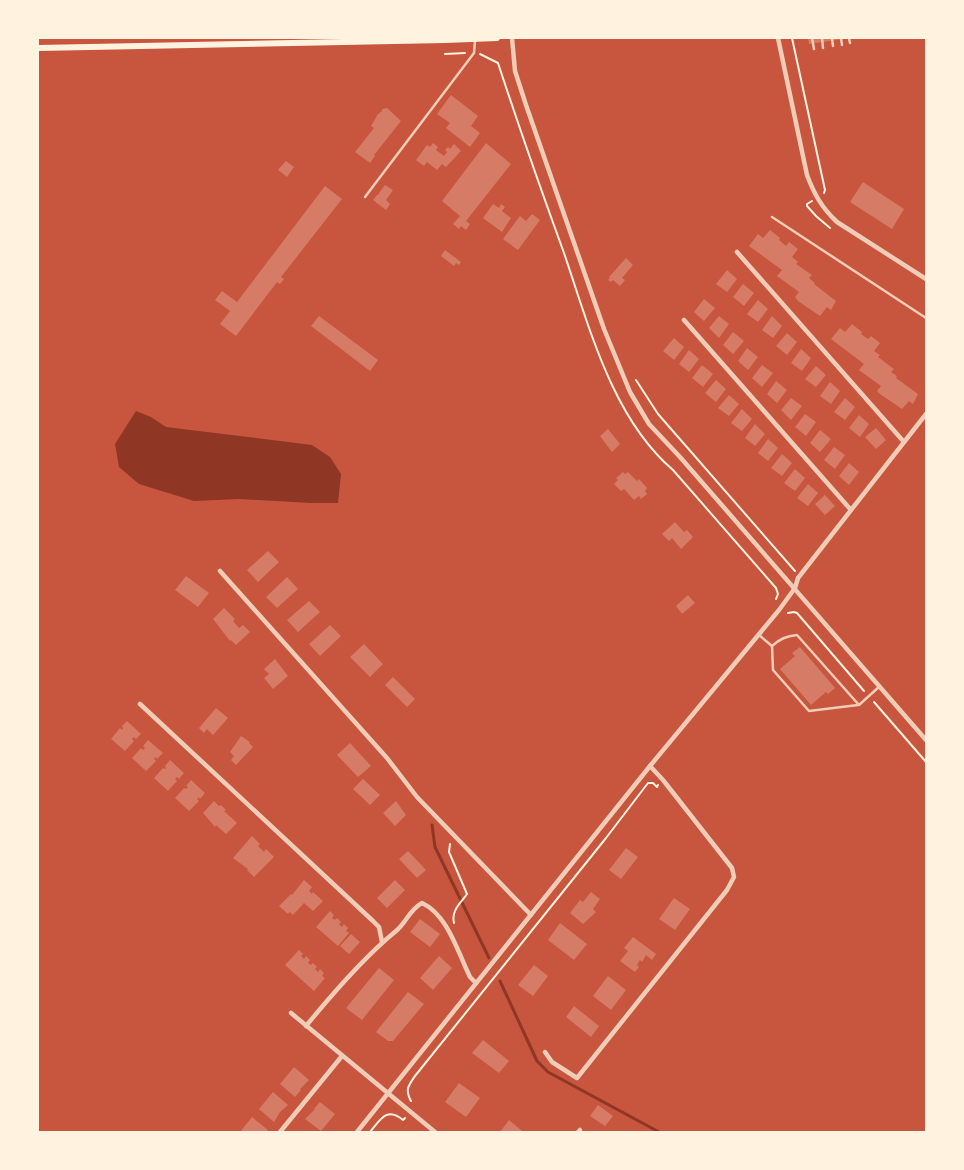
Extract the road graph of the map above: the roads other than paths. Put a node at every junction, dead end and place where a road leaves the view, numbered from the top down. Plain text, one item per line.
1 (498, 38) edge
2 (512, 38) edge
3 (778, 38) edge
4 (812, 38) edge
5 (822, 38) edge
6 (832, 38) edge
7 (841, 38) edge
8 (849, 38) edge
9 (475, 39) junction
10 (850, 43) dead end
11 (842, 44) dead end
12 (833, 46) dead end
13 (38, 48) edge
14 (823, 48) dead end
15 (814, 49) dead end
16 (364, 197) dead end
17 (772, 217) dead end
18 (737, 252) dead end
19 (926, 279) edge
20 (926, 318) edge
21 (684, 320) dead end
22 (926, 414) edge
23 (904, 442) junction
24 (851, 510) junction
25 (220, 571) dead end
26 (795, 588) junction
27 (759, 634) junction
28 (772, 646) junction
29 (880, 686) junction
30 (140, 704) dead end
31 (859, 705) junction
32 (926, 740) edge
33 (650, 766) junction
34 (531, 915) junction
35 (382, 942) junction
36 (476, 983) junction
37 (291, 1013) dead end
38 (306, 1026) junction
39 (544, 1052) dead end
40 (342, 1056) junction
41 (388, 1094) junction
42 (280, 1132) edge
43 (358, 1132) edge
44 (434, 1132) edge

1 - 9 main road
2 - 26 street
3 - 19 street
4 - 15 lane
5 - 14 lane
6 - 12 lane
7 - 11 lane
8 - 10 lane
9 - 13 main road
9 - 16 lane
17 - 20 lane
18 - 23 street
21 - 24 street
22 - 23 street
23 - 24 street
24 - 26 street
25 - 34 street
26 - 27 street
26 - 29 street
27 - 28 lane
27 - 33 street
28 - 31 lane
28 - 31 lane
29 - 31 lane
29 - 32 street
30 - 35 street
33 - 34 street
33 - 39 street
34 - 36 street
35 - 36 street
35 - 38 street
36 - 41 street
37 - 38 street
38 - 40 street
40 - 41 street
40 - 42 street
41 - 43 street
41 - 44 street

